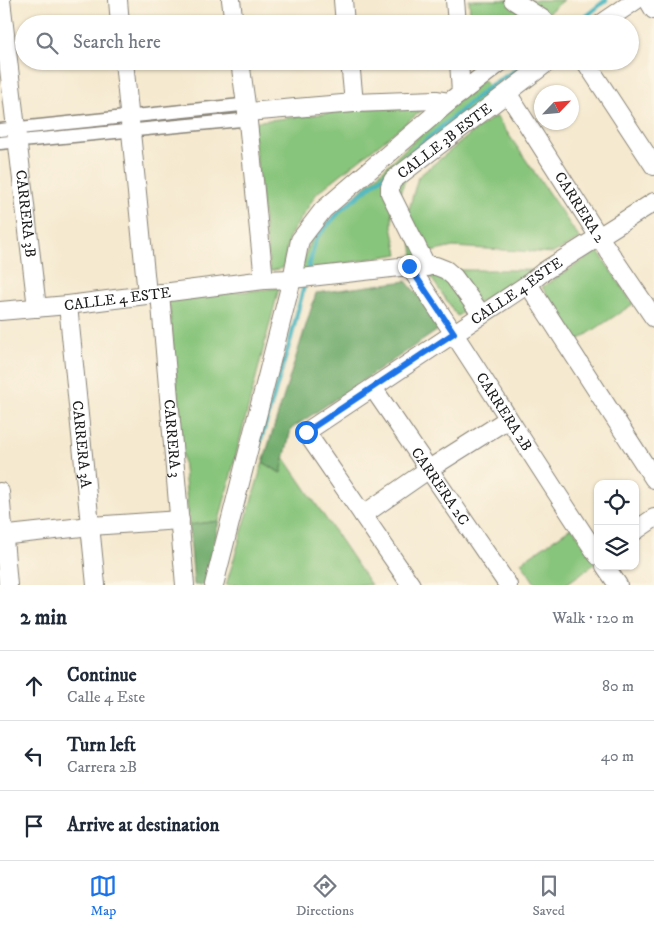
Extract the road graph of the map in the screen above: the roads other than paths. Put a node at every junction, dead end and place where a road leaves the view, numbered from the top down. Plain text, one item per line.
1 (2, 0) edge
2 (118, 0) edge
3 (231, 0) edge
4 (343, 0) edge
5 (455, 0) edge
6 (513, 0) edge
7 (636, 0) edge
8 (648, 0) edge
9 (654, 10) edge
10 (119, 15) edge
11 (233, 15) edge
12 (344, 15) edge
13 (456, 15) edge
14 (536, 15) edge
15 (614, 15) edge
16 (125, 70) edge
17 (241, 70) edge
18 (351, 70) edge
19 (458, 70) edge
20 (490, 70) edge
21 (538, 70) edge
22 (591, 70) edge
23 (508, 94) junction
24 (455, 97) junction
25 (354, 103) junction
26 (247, 112) junction
27 (130, 123) junction
28 (11, 133) edge
29 (0, 143) edge
30 (654, 166) edge
31 (654, 202) edge
32 (599, 238) junction
33 (409, 266) junction
34 (427, 266) junction
35 (296, 278) junction
36 (264, 280) junction
37 (528, 284) junction
38 (153, 293) junction
39 (68, 304) junction
40 (37, 308) junction
41 (0, 311) edge
42 (482, 315) junction
43 (654, 318) edge
44 (454, 333) junction
45 (373, 388) junction
46 (508, 419) junction
47 (429, 469) junction
48 (654, 479) edge
49 (0, 492) edge
50 (363, 515) junction
51 (654, 518) edge
52 (180, 520) junction
53 (91, 526) junction
54 (639, 528) edge
55 (2, 536) edge
56 (594, 550) edge
57 (608, 570) edge
58 (8, 585) edge
59 (96, 585) edge
60 (185, 585) edge
61 (214, 585) edge
62 (411, 585) edge
63 (508, 585) edge
64 (618, 585) edge

1 - 28 street, CARRERA 3B
2 - 10 street
3 - 11 street
4 - 12 street
5 - 13 street
6 - 14 street
7 - 15 street
8 - 9 street
16 - 27 street, CARRERA 3
17 - 26 street
18 - 25 street
19 - 24 street
20 - 24 street
21 - 23 street, CALLE 3B ESTE
22 - 30 street
23 - 32 street, CARRERA 2
23 - 34 street, CALLE 3B ESTE
24 - 25 street
24 - 35 street
25 - 26 street
26 - 27 street
26 - 36 street
27 - 28 street
27 - 38 street, CARRERA 3
28 - 29 street
28 - 40 street, CARRERA 3B
31 - 32 street, CALLE 4 ESTE
32 - 37 street, CALLE 4 ESTE
32 - 43 street, CARRERA 2
33 - 34 street, CALLE 4 ESTE
33 - 35 street, CALLE 4 ESTE
33 - 44 street, CARRERA 2B
34 - 42 street, CALLE 4 ESTE
35 - 36 street, CALLE 4 ESTE
35 - 61 street
36 - 38 street, CALLE 4 ESTE
37 - 42 street, CALLE 4 ESTE
37 - 48 street
38 - 39 street, CALLE 4 ESTE
38 - 52 street, CARRERA 3
39 - 40 street, CALLE 4 ESTE
39 - 53 street, CARRERA 3A
40 - 41 street, CALLE 4 ESTE
42 - 44 street, CALLE 4 ESTE
44 - 45 street, CALLE 4 ESTE
44 - 46 street, CARRERA 2B
45 - 47 street, CARRERA 2C
45 - 50 street, CALLE 4 ESTE
46 - 47 street
46 - 56 street, CARRERA 2B
47 - 50 street
47 - 63 street, CARRERA 2C
49 - 55 street
50 - 62 street
51 - 54 street
52 - 53 street
52 - 60 street, CARRERA 3
53 - 55 street
53 - 59 street, CARRERA 3A
55 - 58 street
57 - 64 street

